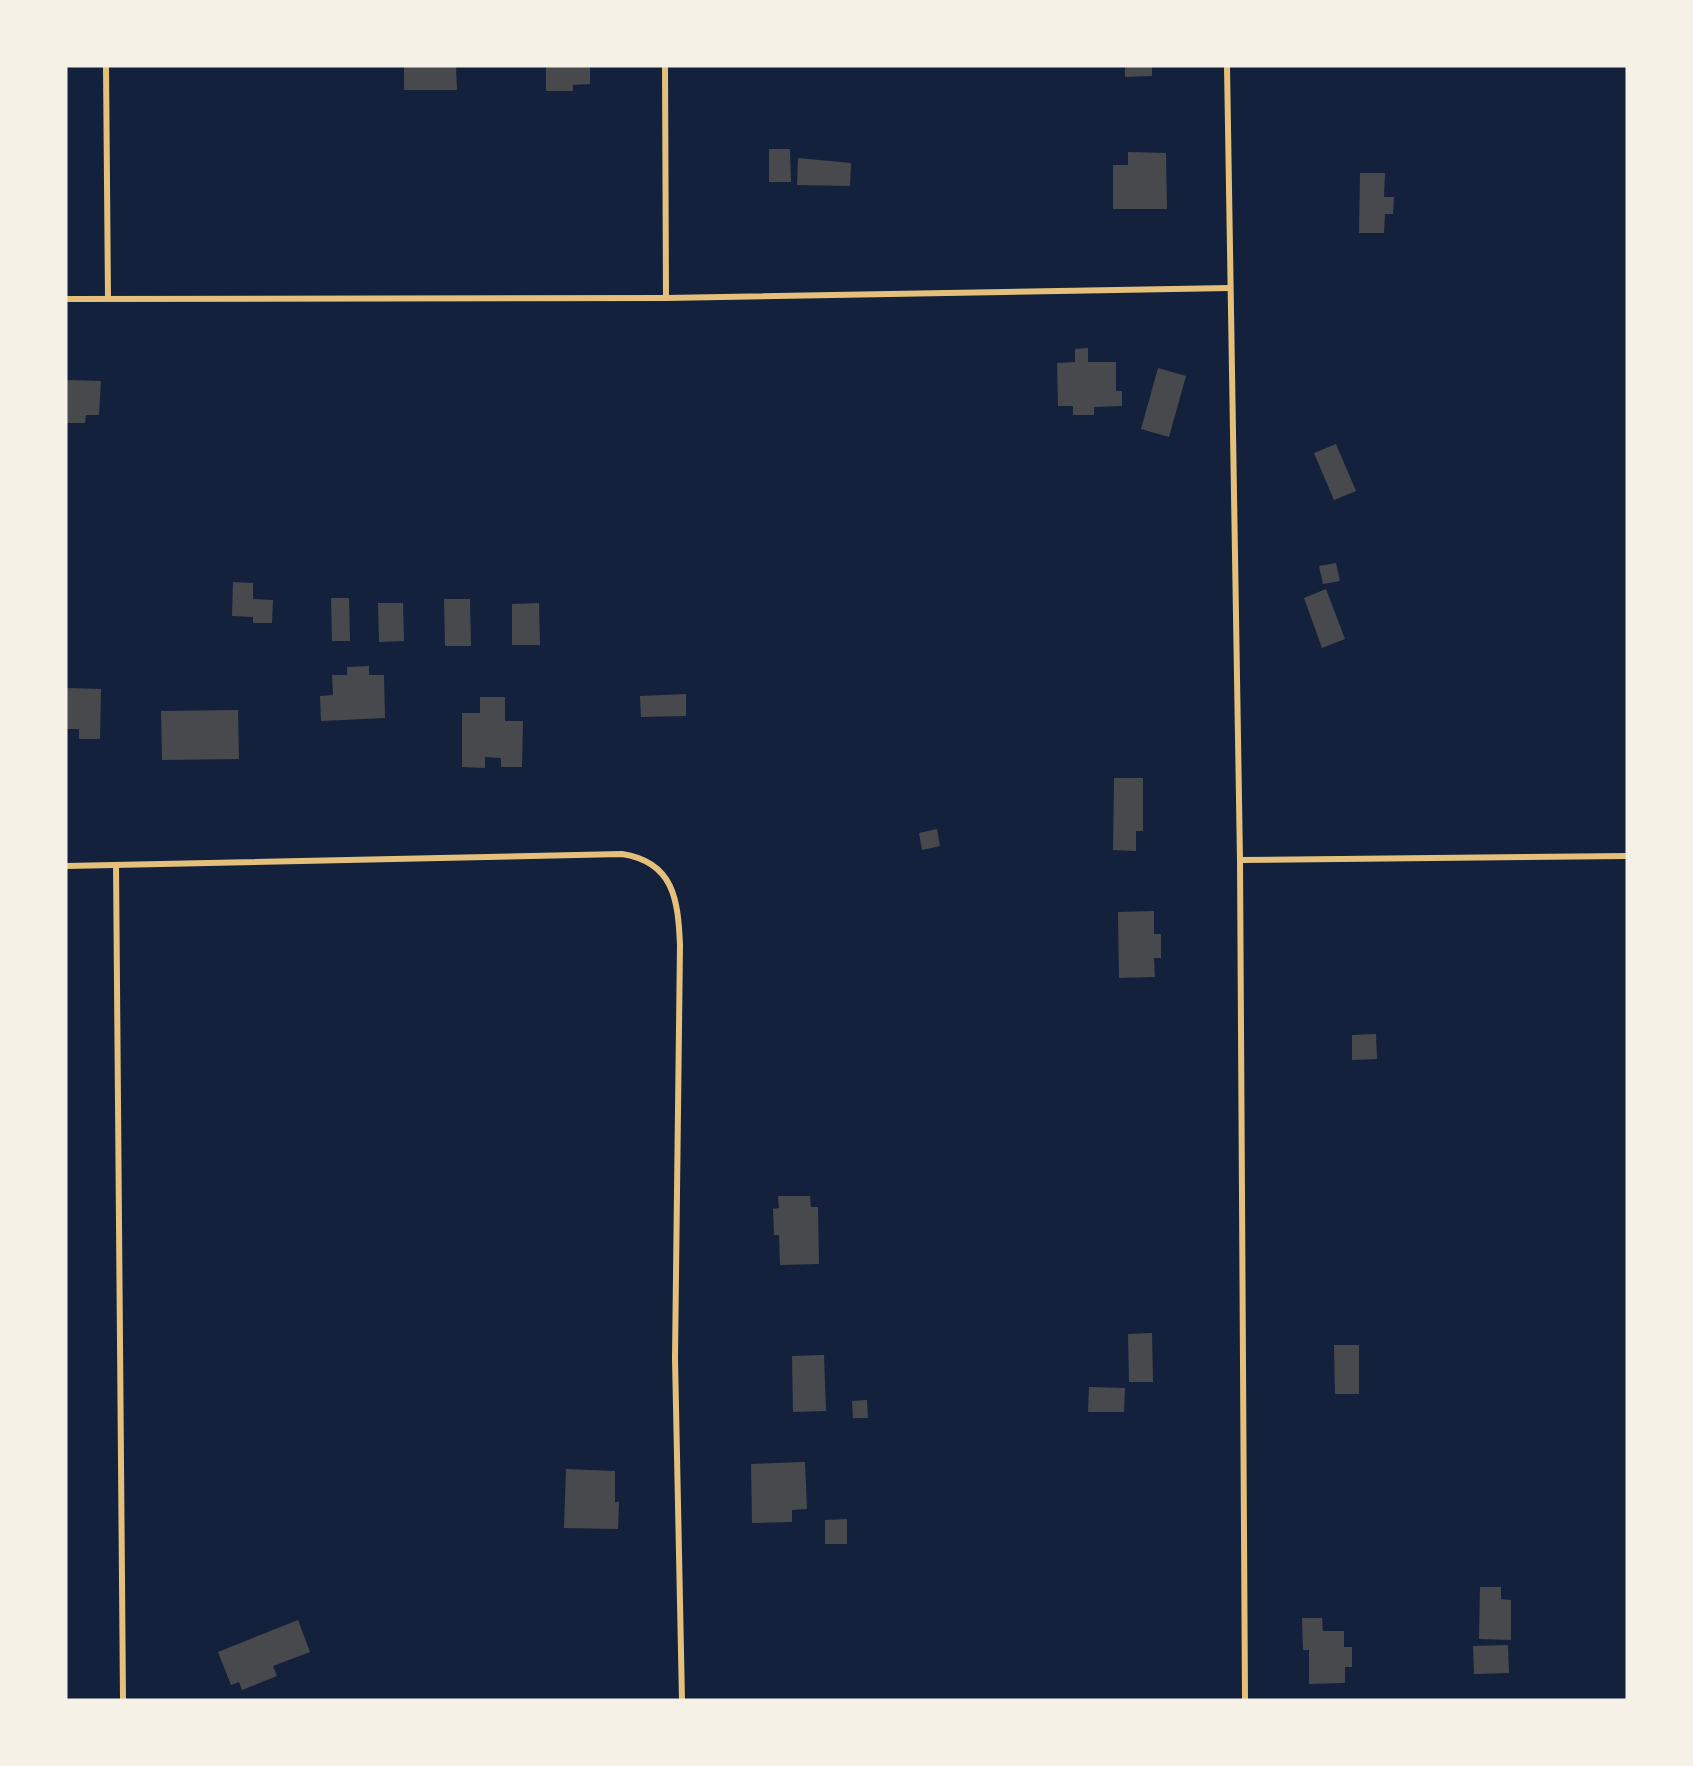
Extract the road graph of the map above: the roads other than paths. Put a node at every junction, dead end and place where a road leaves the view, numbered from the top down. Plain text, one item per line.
1 (106, 66) edge
2 (666, 66) edge
3 (1227, 66) edge
4 (1230, 288) junction
5 (108, 298) junction
6 (666, 298) junction
7 (66, 299) edge
8 (1627, 856) edge
9 (1240, 860) junction
10 (116, 865) junction
11 (66, 866) edge
12 (123, 1700) edge
13 (682, 1700) edge
14 (1245, 1700) edge

1 - 5 street
2 - 6 street
3 - 4 street
4 - 6 street
4 - 9 street
5 - 6 street
5 - 7 street
8 - 9 street
9 - 14 street
10 - 11 street
10 - 12 street
10 - 13 street

